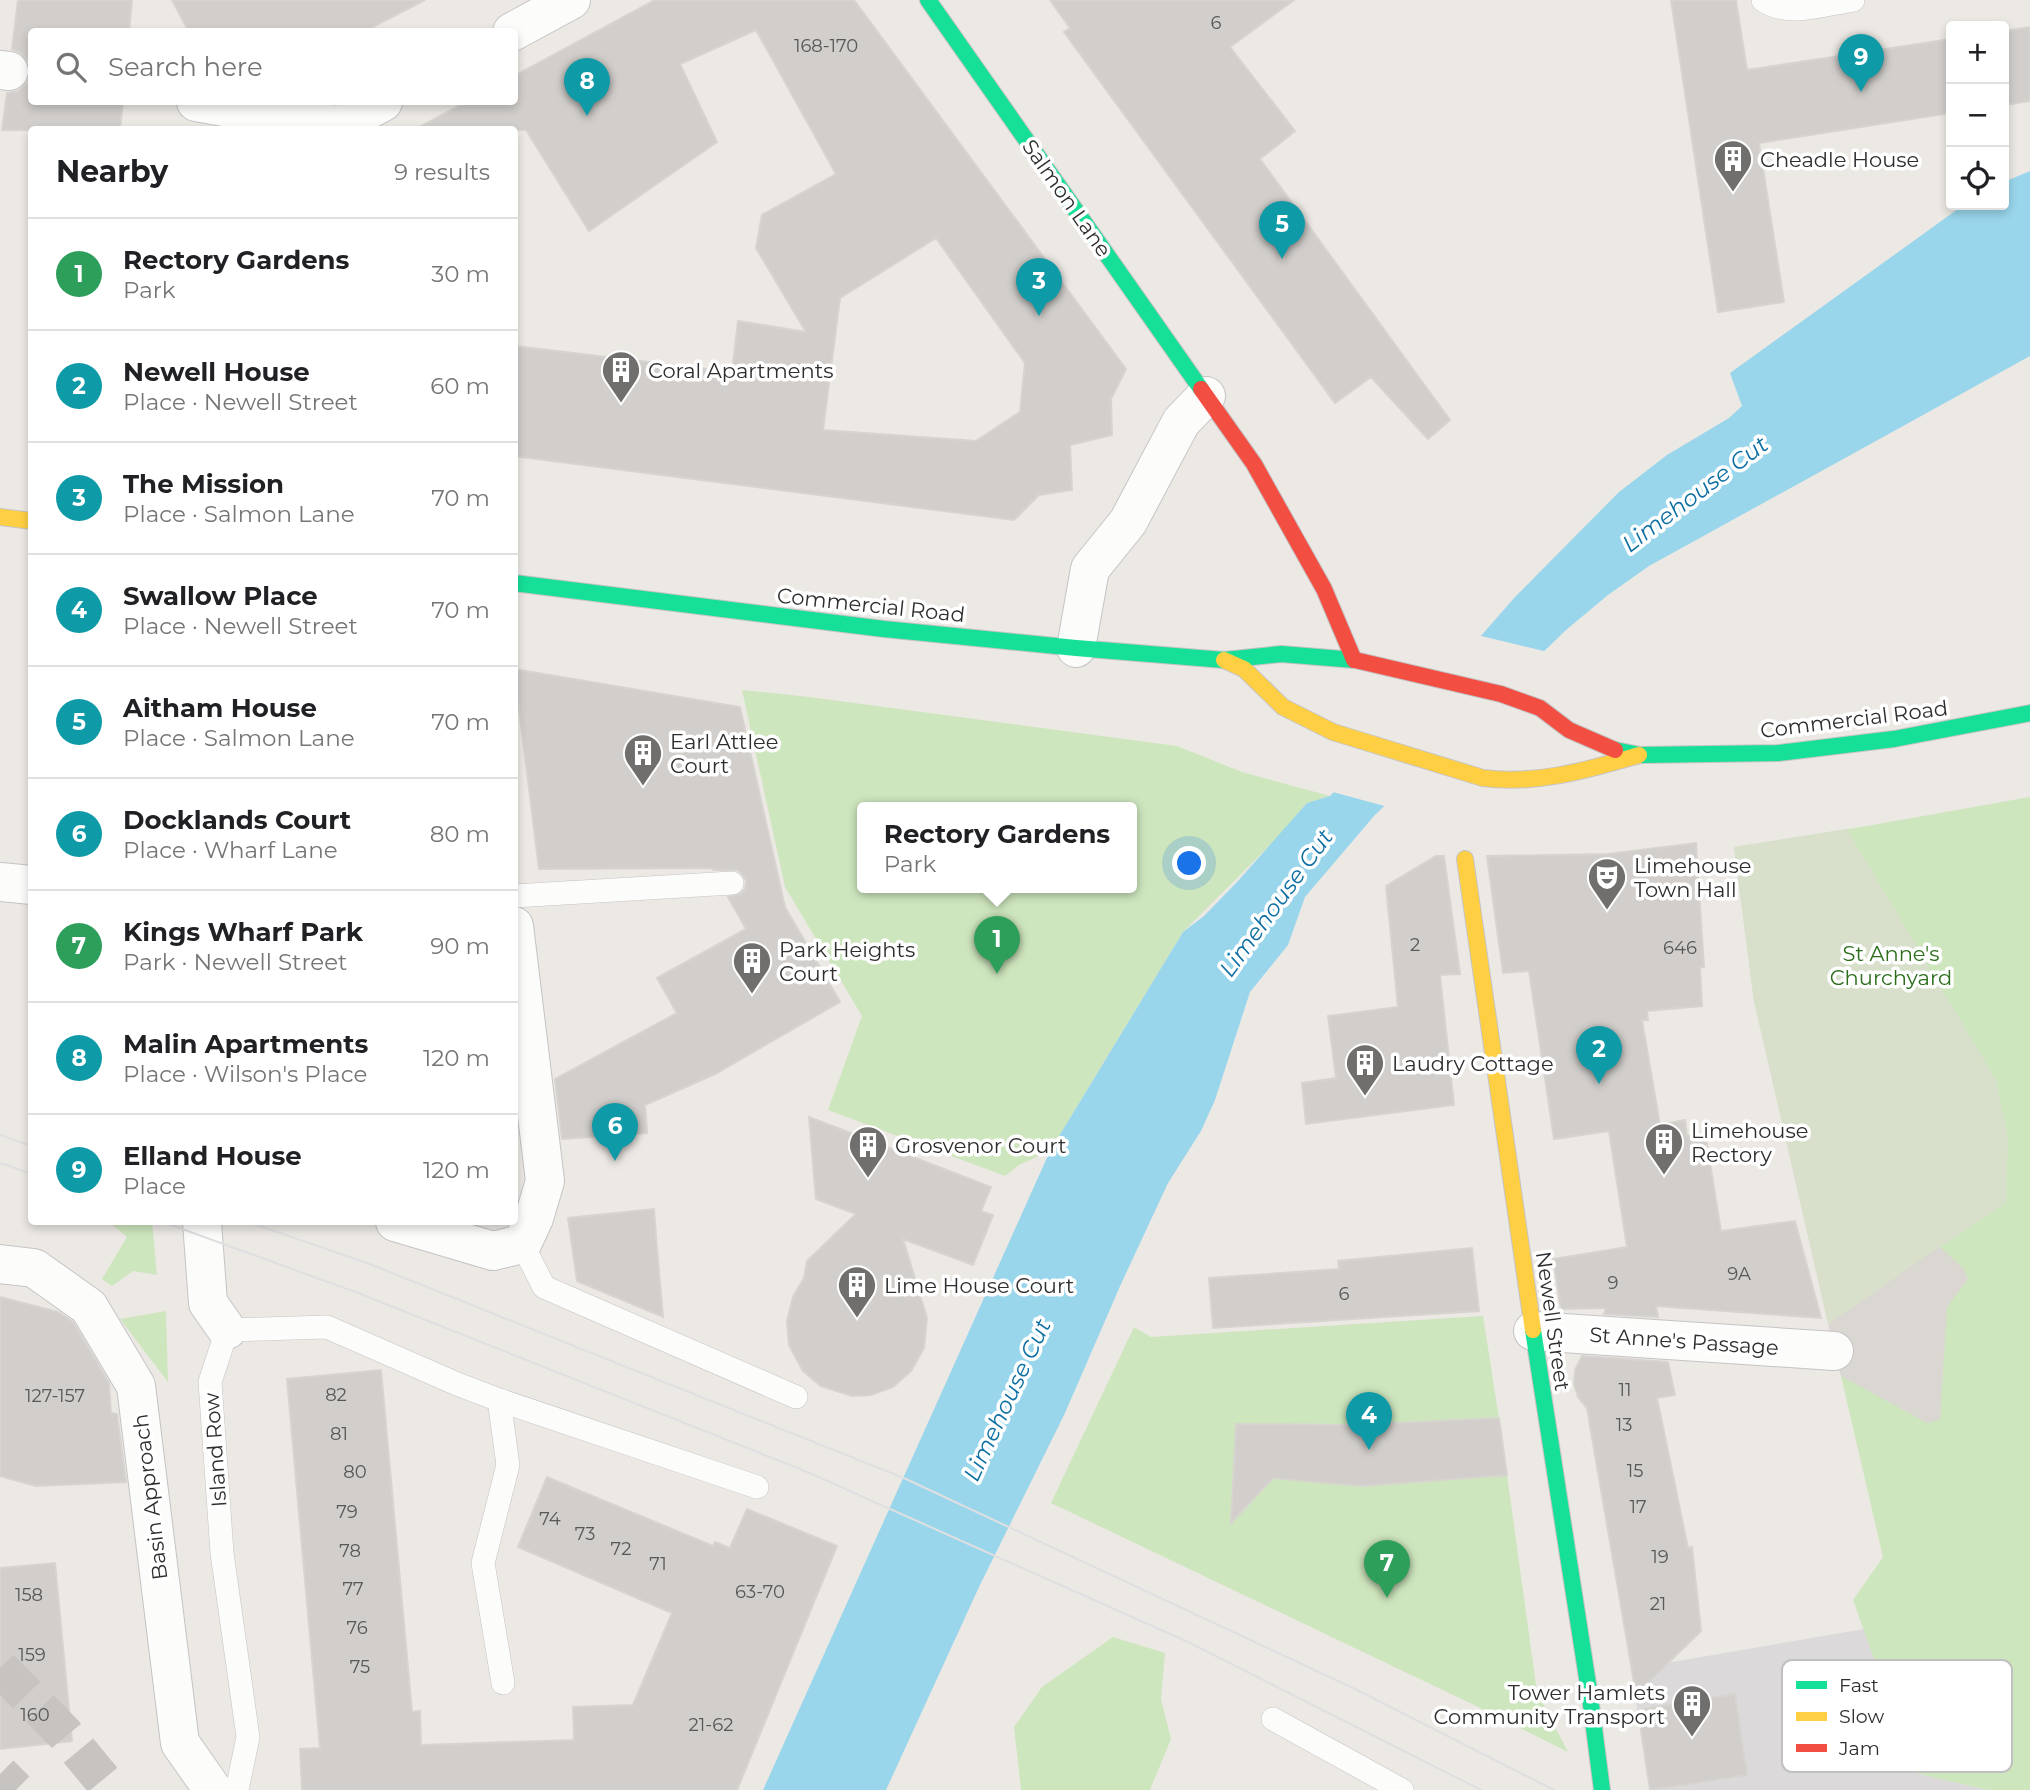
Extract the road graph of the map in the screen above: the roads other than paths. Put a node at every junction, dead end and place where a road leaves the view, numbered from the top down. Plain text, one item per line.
1 (571, 0) edge
2 (928, 0) edge
3 (1763, 0) edge
4 (1853, 0) edge
5 (518, 29) edge
6 (212, 105) edge
7 (377, 105) edge
8 (1206, 396) junction
9 (0, 516) edge
10 (28, 520) edge
11 (518, 583) edge
12 (1076, 648) junction
13 (1224, 660) junction
14 (1354, 660) junction
15 (2030, 713) edge
16 (1640, 755) junction
17 (1465, 859) dead end
18 (0, 881) edge
19 (732, 883) dead end
20 (28, 884) edge
21 (518, 896) edge
22 (518, 959) edge
23 (202, 1225) edge
24 (405, 1225) edge
25 (522, 1244) junction
26 (0, 1264) edge
27 (227, 1330) junction
28 (1533, 1331) junction
29 (1835, 1351) dead end
30 (796, 1397) dead end
31 (499, 1400) junction
32 (757, 1487) dead end
33 (503, 1683) dead end
34 (1273, 1719) dead end
35 (213, 1790) edge
36 (237, 1790) edge
37 (1402, 1790) edge
38 (1602, 1790) edge

1 - 5 street
2 - 8 main road, Salmon Lane
3 - 4 lane
6 - 7 street
8 - 12 street
8 - 14 main road, Salmon Lane
9 - 10 main road
11 - 12 main road, Commercial Road
12 - 13 main road, Commercial Road
13 - 14 main road, Commercial Road
13 - 16 main road, Commercial Road
14 - 16 main road, Commercial Road
15 - 16 main road, Commercial Road
17 - 28 main road, Newell Street
18 - 20 street
19 - 21 lane
22 - 25 street
23 - 27 street
24 - 25 street
25 - 30 lane
26 - 35 street, Basin Approach
27 - 31 lane
27 - 36 lane, Island Row
28 - 29 street, St Anne's Passage
28 - 38 main road, Newell Street
31 - 32 lane
31 - 33 lane
34 - 37 lane

